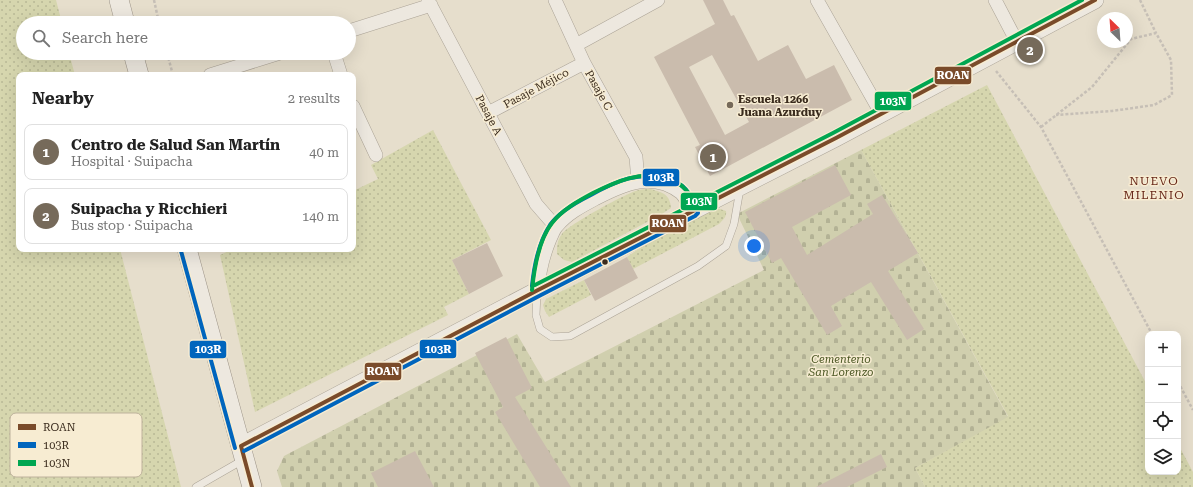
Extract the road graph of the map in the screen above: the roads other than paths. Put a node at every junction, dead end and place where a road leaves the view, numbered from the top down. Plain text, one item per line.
1 (119, 0) edge
2 (555, 0) edge
3 (658, 0) edge
4 (817, 0) edge
5 (995, 0) edge
6 (1096, 0) edge
7 (429, 3) edge
8 (123, 16) edge
9 (356, 29) edge
10 (1017, 42) junction
11 (576, 45) junction
12 (135, 60) edge
13 (258, 60) edge
14 (336, 60) edge
15 (584, 63) junction
16 (138, 72) edge
17 (220, 72) edge
18 (340, 72) edge
19 (356, 112) edge
20 (488, 113) junction
21 (881, 114) junction
22 (376, 154) dead end
23 (638, 182) junction
24 (740, 187) junction
25 (692, 211) junction
26 (556, 227) junction
27 (188, 252) edge
28 (538, 290) junction
29 (243, 453) junction
30 (196, 487) edge
31 (252, 487) edge

1 - 8 main road
2 - 11 street, Pasaje C
3 - 11 street
4 - 21 street
5 - 10 street
6 - 10 street
7 - 9 street
7 - 20 street, Pasaje A
10 - 21 street
11 - 15 street, Pasaje C
12 - 16 main road
13 - 17 street
14 - 18 street
15 - 20 street, Pasaje Méjico
15 - 23 street, Pasaje C
19 - 22 street
20 - 26 street, Pasaje A
21 - 24 street
23 - 25 street
23 - 26 street
24 - 25 street
24 - 28 lane
25 - 28 street
26 - 28 street
27 - 29 main road
28 - 29 street
29 - 30 lane
29 - 31 main road

